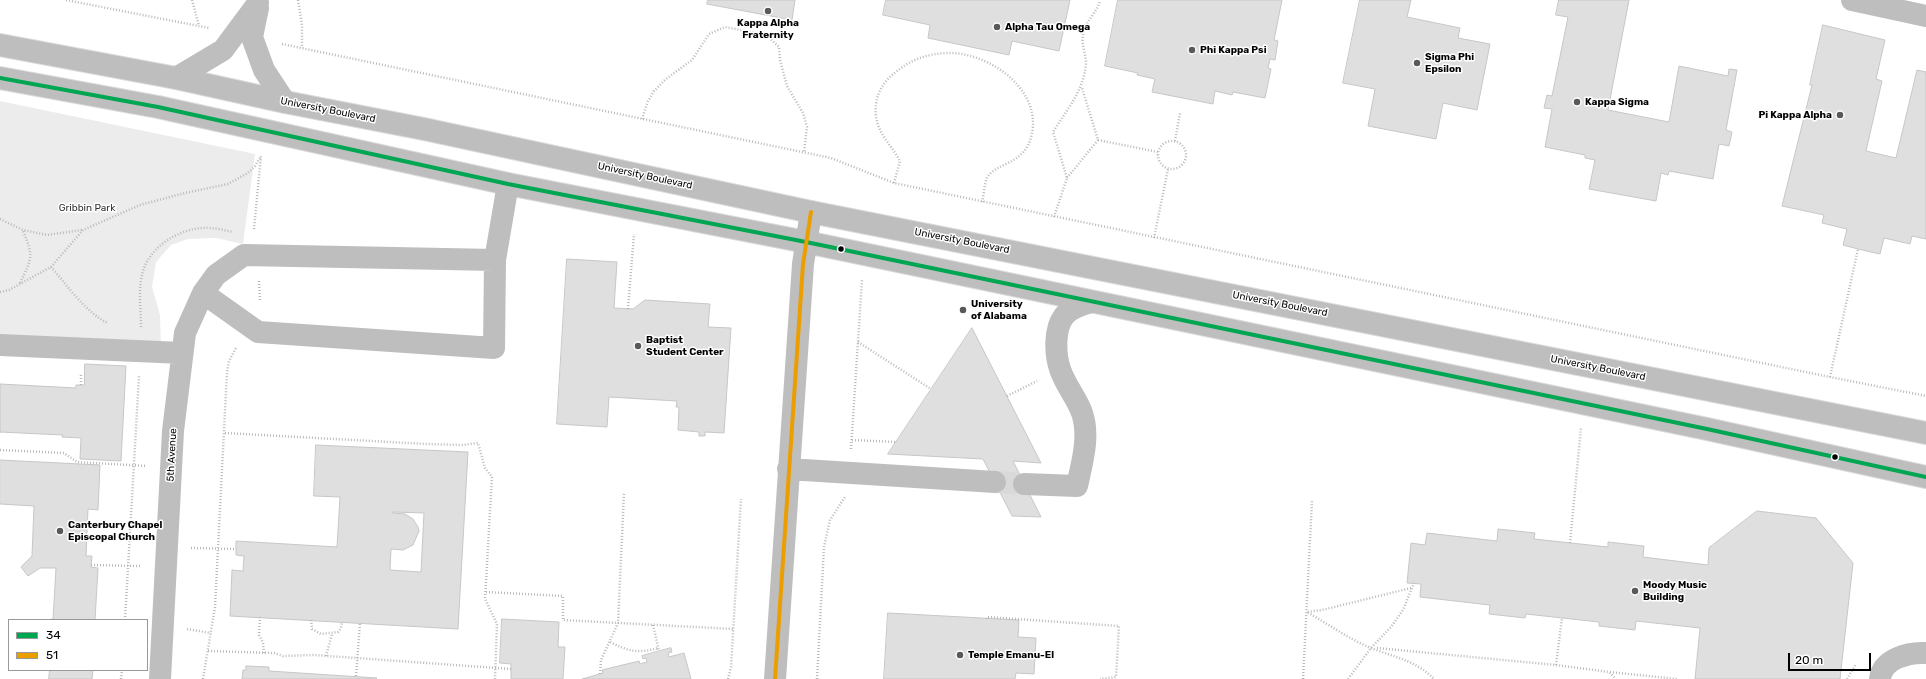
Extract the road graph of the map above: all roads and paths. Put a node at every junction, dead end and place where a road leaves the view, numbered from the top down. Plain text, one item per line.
1 (66, 0) edge
2 (192, 0) edge
3 (298, 0) edge
4 (1100, 0) edge
5 (1852, 0) edge
6 (259, 2) edge
7 (1926, 16) edge
8 (199, 26) junction
9 (244, 36) junction
10 (0, 45) edge
11 (302, 48) junction
12 (0, 78) edge
13 (176, 78) junction
14 (1082, 87) junction
15 (285, 102) junction
16 (1180, 113) dead end
17 (642, 119) junction
18 (1098, 140) junction
19 (1175, 141) junction
20 (804, 152) junction
21 (1158, 152) junction
22 (1168, 169) junction
23 (1067, 178) junction
24 (894, 183) junction
25 (508, 184) junction
26 (982, 202) junction
27 (811, 212) junction
28 (1054, 217) junction
29 (0, 219) edge
30 (634, 228) dead end
31 (23, 230) junction
32 (83, 230) junction
33 (1154, 238) junction
34 (806, 242) junction
35 (249, 248) junction
36 (1858, 249) dead end
37 (495, 260) junction
38 (51, 267) junction
39 (20, 284) junction
40 (0, 292) edge
41 (202, 293) junction
42 (1091, 302) junction
43 (628, 309) dead end
44 (113, 325) dead end
45 (858, 342) dead end
46 (0, 345) edge
47 (140, 351) junction
48 (182, 353) junction
49 (1830, 377) junction
50 (932, 389) dead end
51 (1926, 396) edge
52 (1582, 423) dead end
53 (1926, 433) edge
54 (852, 440) dead end
55 (896, 442) dead end
56 (0, 450) edge
57 (134, 466) junction
58 (171, 468) junction
59 (788, 469) junction
60 (1926, 477) edge
61 (995, 482) tunnel mouth
62 (1024, 484) tunnel mouth
63 (624, 493) dead end
64 (741, 499) dead end
65 (1312, 501) dead end
66 (1570, 543) dead end
67 (218, 549) junction
68 (236, 549) dead end
69 (166, 557) junction
70 (91, 565) dead end
71 (128, 566) junction
72 (1414, 583) dead end
73 (1411, 588) junction
74 (486, 592) junction
75 (1307, 612) junction
76 (260, 618) dead end
77 (1562, 618) dead end
78 (125, 619) edge
79 (987, 619) dead end
80 (311, 620) dead end
81 (342, 622) dead end
82 (360, 623) dead end
83 (618, 623) junction
84 (653, 625) junction
85 (733, 630) junction
86 (332, 634) junction
87 (610, 642) junction
88 (1371, 648) junction
89 (208, 651) junction
90 (264, 653) junction
91 (1926, 653) edge
92 (326, 656) junction
93 (357, 659) junction
94 (1556, 665) junction
95 (496, 669) junction
96 (511, 669) dead end
97 (1609, 672) junction
98 (600, 674) dead end
99 (356, 676) dead end
100 (160, 679) edge
101 (203, 679) edge
102 (494, 679) edge
103 (728, 679) edge
104 (775, 679) edge
105 (1100, 679) edge
106 (1303, 679) edge
107 (1348, 679) edge
108 (1434, 679) edge
109 (1616, 679) edge
110 (1677, 679) edge
111 (1880, 679) edge

1 - 8 path
2 - 8 path
3 - 11 path
4 - 14 path
5 - 7 main road
6 - 9 main road
8 - 9 path
9 - 11 path
9 - 13 main road
9 - 15 main road
10 - 13 main road, University Boulevard
11 - 17 path
12 - 25 main road
13 - 15 main road, University Boulevard
14 - 18 path
14 - 23 path
15 - 27 main road, University Boulevard
16 - 19 path
17 - 20 path
17 - 20 path
18 - 21 path
18 - 23 path
19 - 21 path
19 - 22 path
20 - 24 path
21 - 22 path
22 - 33 path
23 - 28 path
24 - 26 path
24 - 26 path
25 - 34 main road
25 - 37 main road
26 - 28 path
27 - 34 main road
27 - 53 main road, University Boulevard
28 - 33 path
29 - 31 path
30 - 43 path
31 - 32 path
31 - 39 path
32 - 35 path
32 - 38 path
33 - 49 path
34 - 42 main road
34 - 59 main road
35 - 37 main road
35 - 41 main road, 5th Avenue
35 - 47 path
36 - 49 path
37 - 41 main road
38 - 39 path
38 - 44 path
39 - 40 path
41 - 48 main road, 5th Avenue
42 - 60 main road
42 - 62 main road
45 - 50 path
46 - 47 main road
47 - 48 main road
47 - 57 path
48 - 58 main road, 5th Avenue
49 - 51 path
52 - 66 path
54 - 55 path
56 - 57 path
57 - 58 path
57 - 71 path
58 - 69 main road, 5th Avenue
59 - 61 main road
59 - 104 main road
63 - 83 path
64 - 85 path
65 - 75 path
67 - 68 path
67 - 69 path
67 - 74 path
67 - 89 path
69 - 71 path
69 - 100 main road, 5th Avenue
70 - 71 path
71 - 78 path
72 - 73 path
73 - 75 path
73 - 88 path
74 - 83 path
74 - 95 path
75 - 88 path
75 - 106 path
76 - 90 path
77 - 94 path
79 - 105 path
80 - 86 path
81 - 86 path
82 - 93 path
83 - 84 path
83 - 87 path
84 - 85 path
84 - 87 path
85 - 103 path
86 - 92 path
87 - 98 path
88 - 94 path
88 - 107 path
88 - 108 path
89 - 90 path
89 - 101 path
90 - 92 path
91 - 111 main road
92 - 93 path
93 - 95 path
93 - 99 path
94 - 97 path
95 - 96 path
95 - 102 path
97 - 109 path
97 - 110 path

